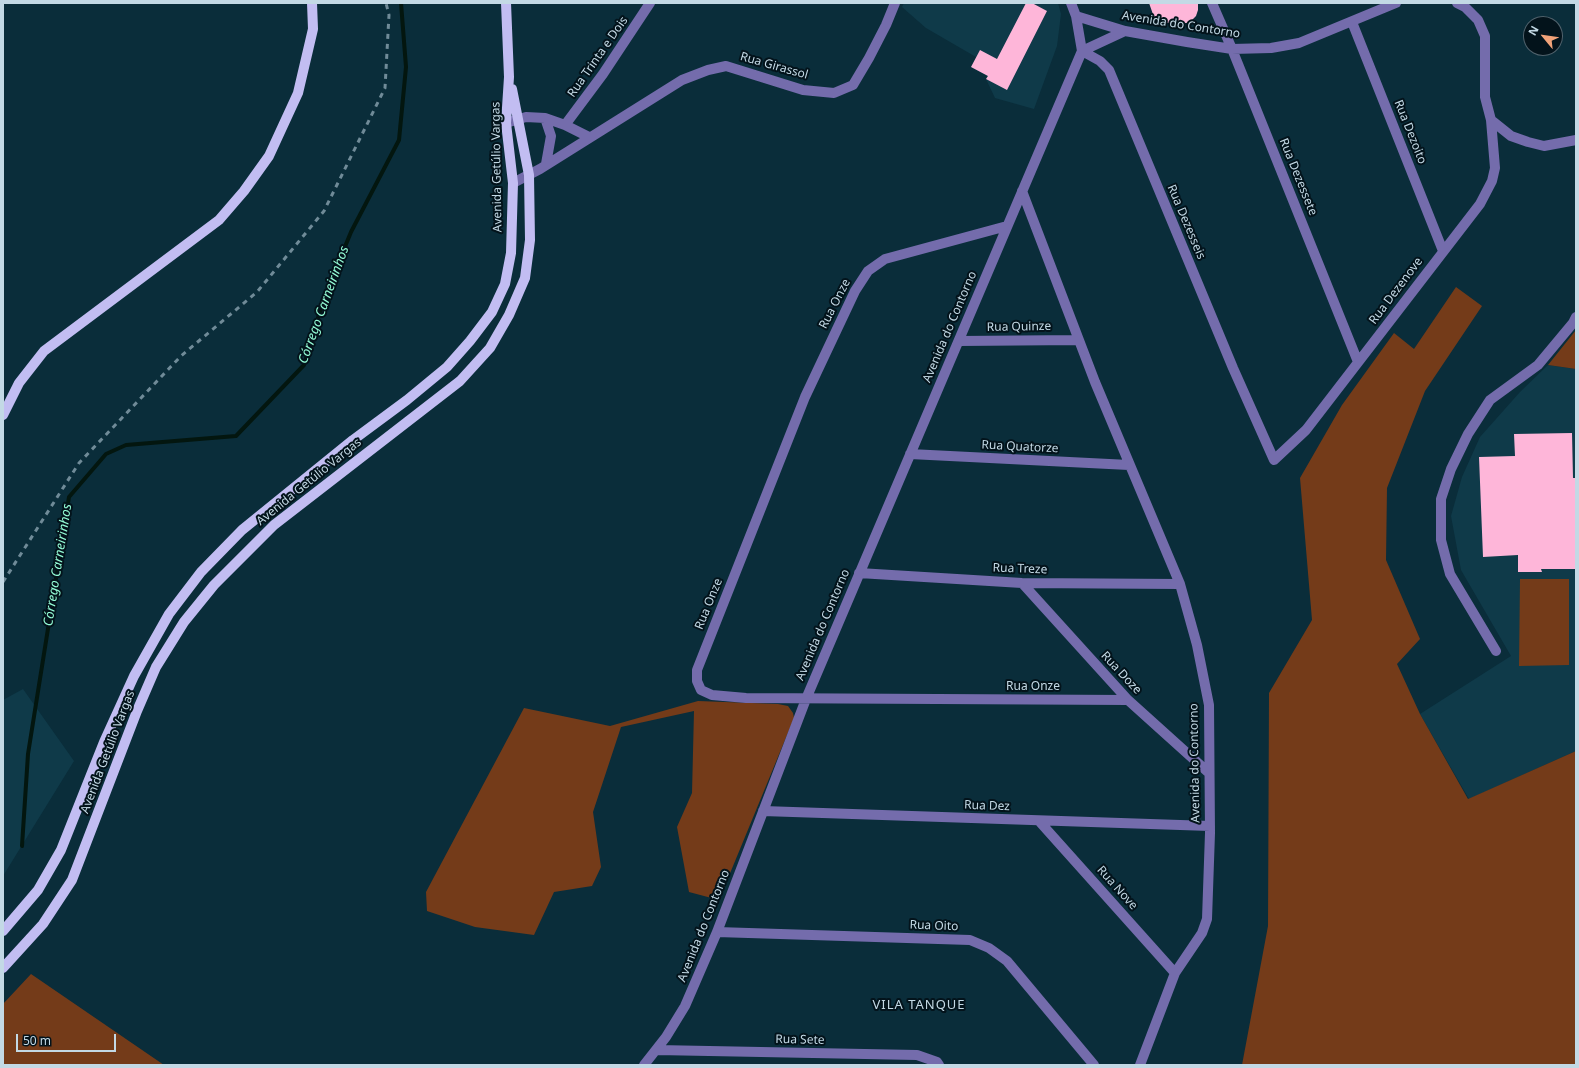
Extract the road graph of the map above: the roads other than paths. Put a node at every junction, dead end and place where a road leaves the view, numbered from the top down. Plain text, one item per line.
1 (312, 3) edge
2 (506, 3) edge
3 (650, 3) edge
4 (895, 3) edge
5 (1071, 3) edge
6 (1212, 3) edge
7 (1396, 3) edge
8 (1457, 3) edge
9 (1076, 16) junction
10 (1352, 22) junction
11 (1125, 31) junction
12 (1232, 49) junction
13 (1082, 51) junction
14 (509, 77) junction
15 (518, 118) junction
16 (545, 118) junction
17 (1491, 120) junction
18 (506, 123) junction
19 (565, 124) junction
20 (589, 137) junction
21 (1576, 140) edge
22 (546, 164) junction
23 (529, 175) junction
24 (512, 183) junction
25 (1022, 191) junction
26 (1007, 226) junction
27 (1443, 251) junction
28 (1576, 317) edge
29 (1078, 340) junction
30 (960, 341) junction
31 (1358, 362) junction
32 (407, 400) junction
33 (418, 414) junction
34 (3, 415) edge
35 (910, 454) junction
36 (1274, 460) joint
37 (1129, 465) junction
38 (860, 573) junction
39 (1022, 583) junction
40 (1180, 584) junction
41 (1496, 651) dead end
42 (806, 699) junction
43 (1128, 700) junction
44 (1209, 773) junction
45 (763, 811) junction
46 (1039, 820) junction
47 (1210, 826) junction
48 (3, 932) edge
49 (718, 932) junction
50 (3, 968) edge
51 (1176, 973) junction
52 (657, 1050) junction
53 (644, 1065) edge
54 (939, 1065) edge
55 (1094, 1065) edge
56 (1140, 1065) edge

1 - 34 main road
2 - 14 main road, Avenida Getúlio Vargas
3 - 19 street, Rua Trinta e Dois
4 - 20 street, Rua Girassol
5 - 9 street
6 - 12 street, Rua Dezessete
7 - 10 street, Avenida do Contorno
8 - 17 street
9 - 11 street, Avenida do Contorno
9 - 13 street
10 - 12 street, Avenida do Contorno
10 - 27 street, Rua Dezoito
11 - 12 street, Avenida do Contorno
11 - 13 street
12 - 31 street, Rua Dezessete
13 - 25 street, Avenida do Contorno
13 - 36 street, Rua Dezesseis
14 - 15 main road, Avenida Getúlio Vargas
14 - 18 main road, Avenida Getúlio Vargas
15 - 16 street
15 - 18 street
15 - 23 main road, Avenida Getúlio Vargas
16 - 19 street
16 - 22 street
17 - 21 street
17 - 27 street, Rua Dezenove
18 - 24 main road, Avenida Getúlio Vargas
19 - 20 street
20 - 22 street, Rua Girassol
22 - 23 street, Rua Girassol
23 - 24 street, Rua Girassol
23 - 33 main road, Avenida Getúlio Vargas
24 - 32 main road, Avenida Getúlio Vargas
25 - 26 street, Avenida do Contorno
25 - 29 street, Avenida do Contorno
26 - 30 street, Avenida do Contorno
26 - 42 street, Rua Onze
27 - 31 street, Rua Dezenove
28 - 41 street
29 - 30 street, Rua Quinze
29 - 37 street, Avenida do Contorno
30 - 35 street, Avenida do Contorno
31 - 36 street, Rua Dezenove
32 - 33 main road
32 - 48 main road, Avenida Getúlio Vargas
33 - 50 main road, Avenida Getúlio Vargas
35 - 37 street, Rua Quatorze
35 - 38 street, Avenida do Contorno
37 - 40 street, Avenida do Contorno
38 - 39 street, Rua Treze
38 - 42 street, Avenida do Contorno
39 - 40 street, Rua Treze
39 - 43 street, Rua Doze
40 - 44 street, Avenida do Contorno
42 - 43 street, Rua Onze
42 - 45 street, Avenida do Contorno
43 - 44 street, Rua Doze
44 - 47 street, Avenida do Contorno
45 - 46 street, Rua Dez
45 - 49 street, Avenida do Contorno
46 - 47 street, Rua Dez
46 - 51 street, Rua Nove
47 - 51 street, Avenida do Contorno
49 - 52 street, Avenida do Contorno
49 - 55 street, Rua Oito
51 - 56 street, Avenida do Contorno
52 - 53 street, Avenida do Contorno
52 - 54 street, Rua Sete

